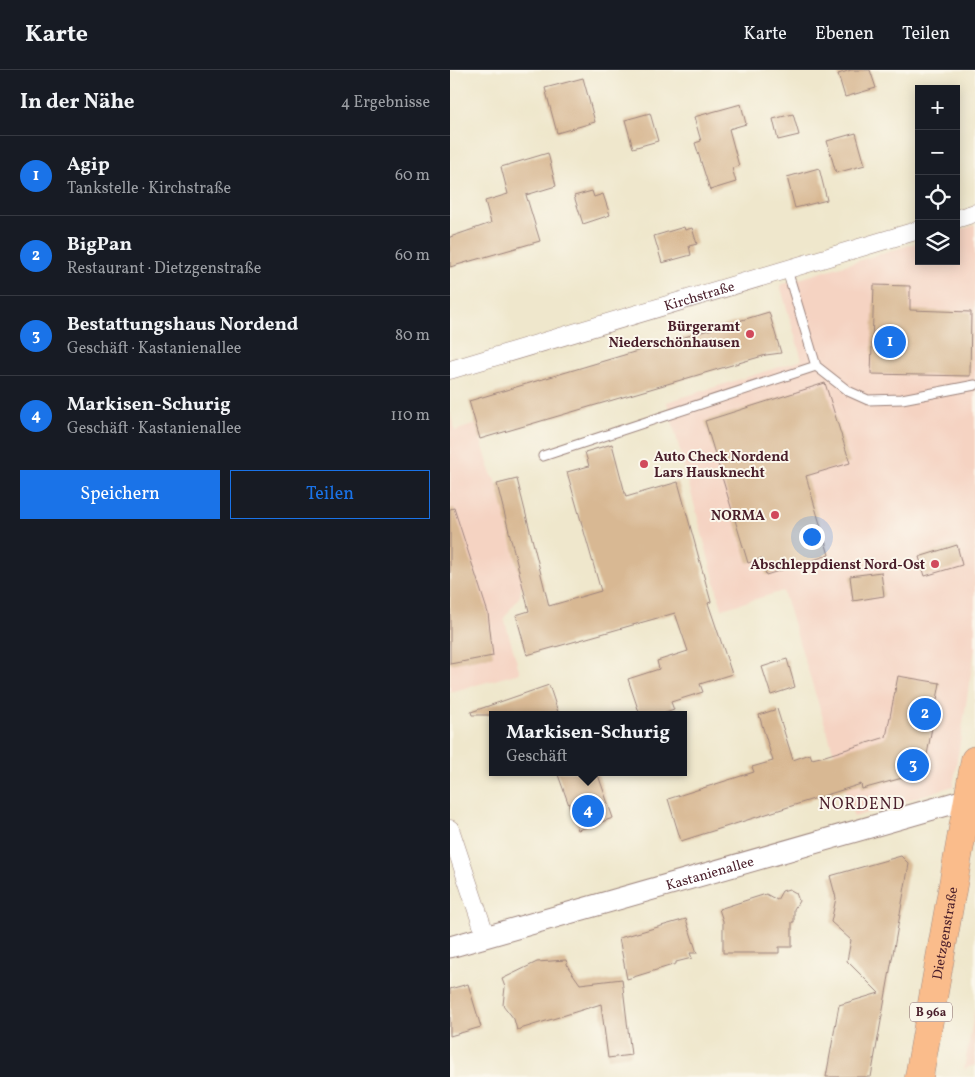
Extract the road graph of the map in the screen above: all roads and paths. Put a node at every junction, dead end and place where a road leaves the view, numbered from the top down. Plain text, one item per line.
1 (975, 213) edge
2 (960, 218) edge
3 (915, 231) edge
4 (787, 270) junction
5 (816, 366) junction
6 (450, 370) edge
7 (975, 385) edge
8 (543, 456) dead end
9 (975, 760) edge
10 (968, 799) junction
11 (450, 830) edge
12 (486, 937) junction
13 (450, 947) edge
14 (919, 1077) edge

1 - 2 street
3 - 4 street, Kirchstraße
4 - 5 lane
4 - 6 street, Kirchstraße
5 - 7 lane
5 - 8 lane
9 - 10 main road, Dietzgenstraße / B 96a
10 - 12 street, Kastanienallee
10 - 14 main road, Dietzgenstraße / B 96a
11 - 12 street
12 - 13 street, Kastanienallee

